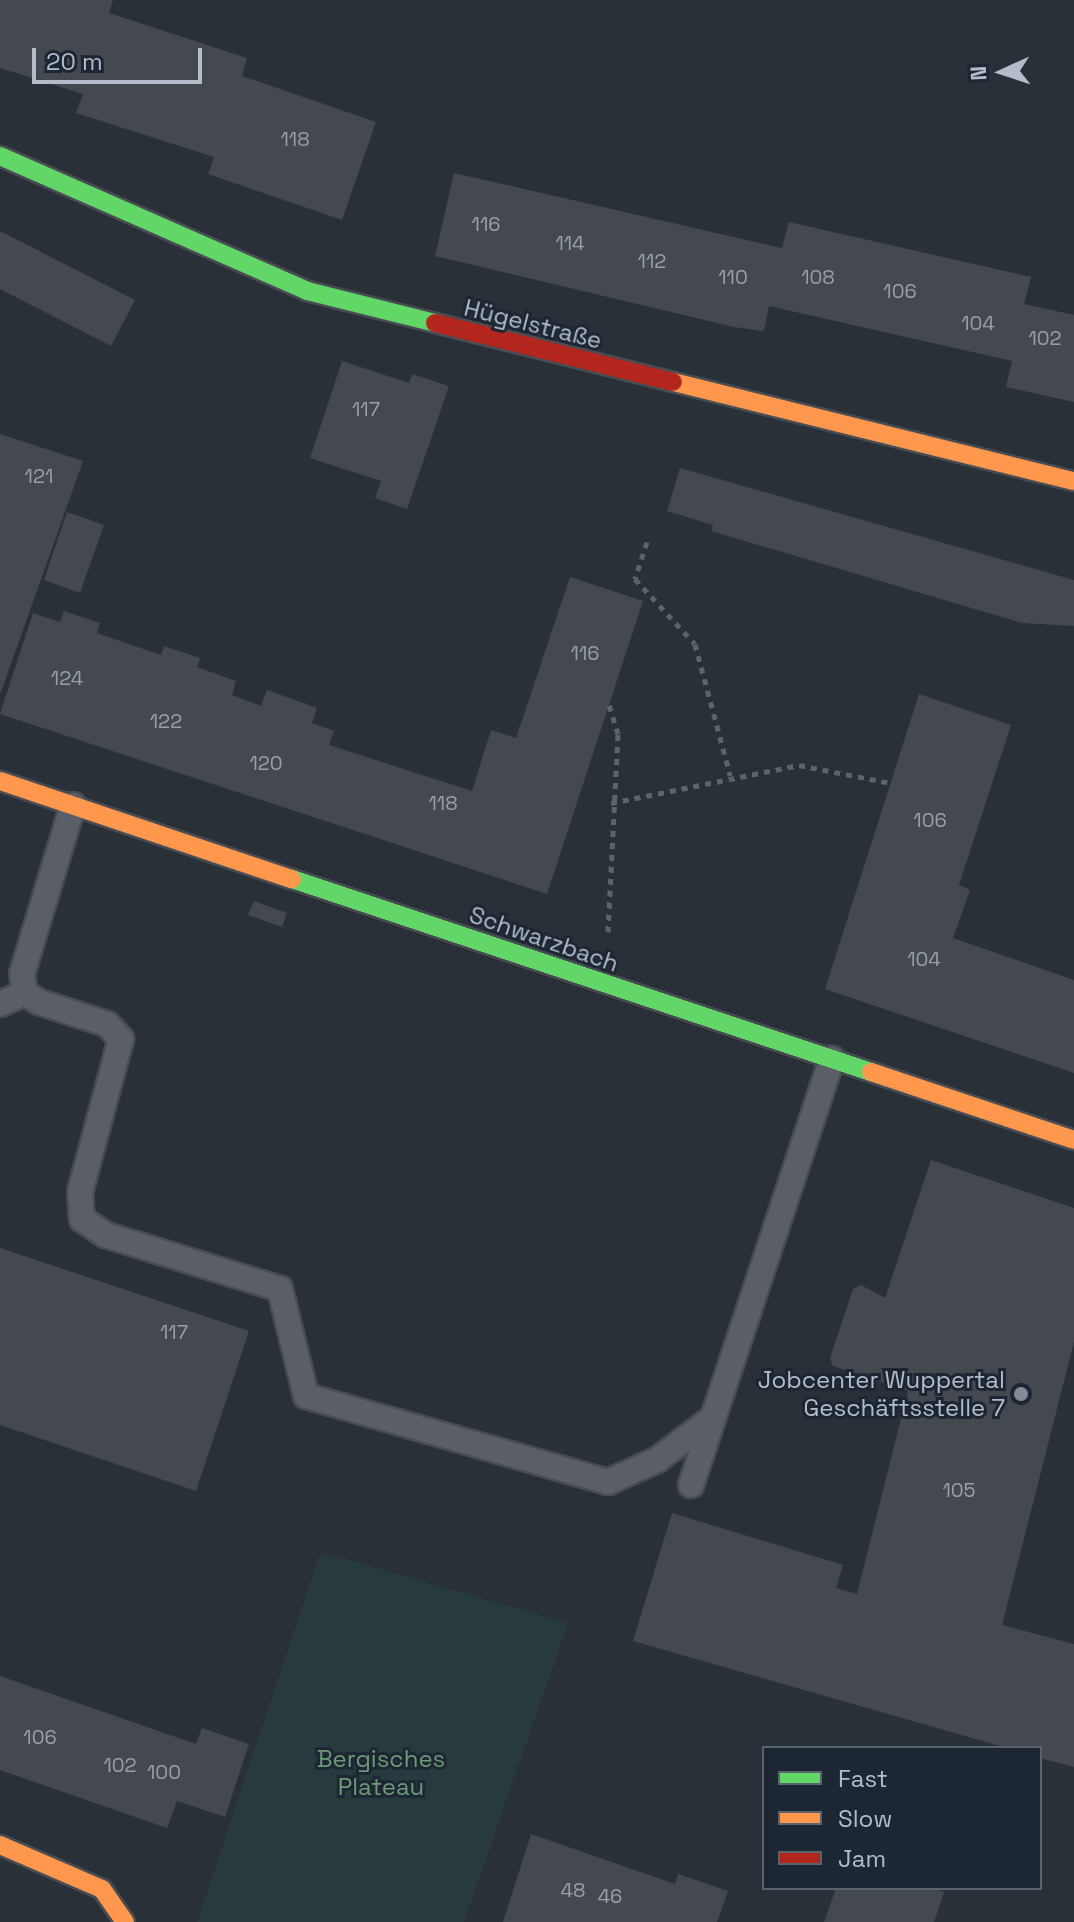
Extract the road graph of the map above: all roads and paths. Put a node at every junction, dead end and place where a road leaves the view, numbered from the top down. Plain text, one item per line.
1 (0, 156) edge
2 (1074, 481) edge
3 (647, 542) dead end
4 (609, 704) dead end
5 (730, 775) junction
6 (0, 781) edge
7 (891, 783) dead end
8 (611, 803) junction
9 (73, 805) junction
10 (610, 880) dead end
11 (25, 993) junction
12 (0, 1004) edge
13 (832, 1059) junction
14 (1074, 1140) edge
15 (713, 1418) junction
16 (691, 1485) dead end
17 (0, 1845) edge
18 (125, 1922) edge

1 - 2 street, Hügelstraße
3 - 5 path
4 - 8 path
5 - 7 path
5 - 8 path
6 - 9 street, Schwarzbach
8 - 10 path
9 - 11 lane
9 - 13 street, Schwarzbach
11 - 12 lane
11 - 15 lane
13 - 14 street, Schwarzbach
13 - 15 lane
15 - 16 lane
17 - 18 street

